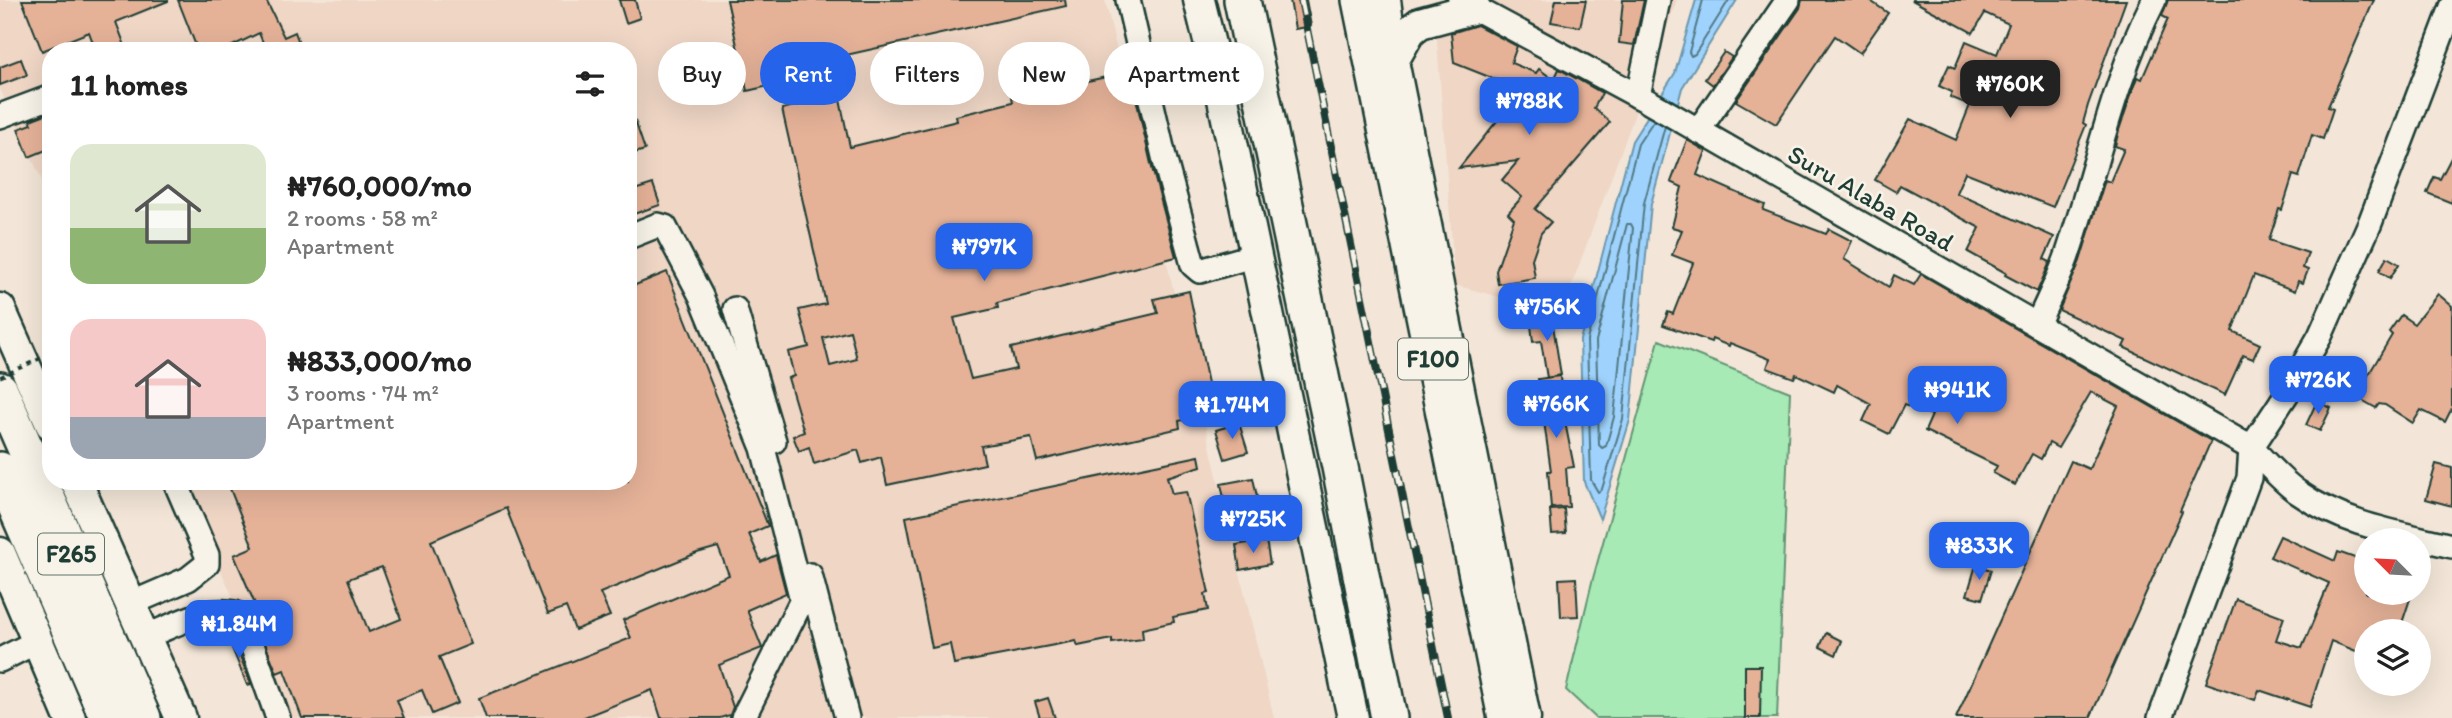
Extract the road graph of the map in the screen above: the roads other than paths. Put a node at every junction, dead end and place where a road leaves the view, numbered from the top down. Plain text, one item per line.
1 (1128, 0) edge
2 (1199, 0) edge
3 (1242, 0) edge
4 (1360, 0) edge
5 (1385, 0) edge
6 (1658, 0) edge
7 (1788, 0) edge
8 (2154, 0) edge
9 (1468, 4) edge
10 (2452, 7) edge
11 (1394, 61) junction
12 (1644, 99) junction
13 (42, 100) edge
14 (0, 116) edge
15 (1690, 126) junction
16 (637, 233) edge
17 (1256, 255) junction
18 (0, 309) edge
19 (735, 309) dead end
20 (2037, 325) junction
21 (0, 390) edge
22 (42, 404) edge
23 (2251, 448) junction
24 (0, 470) edge
25 (42, 486) edge
26 (44, 490) edge
27 (80, 490) edge
28 (179, 490) edge
29 (2452, 546) edge
30 (0, 553) edge
31 (9, 598) edge
32 (131, 604) junction
33 (145, 637) junction
34 (38, 641) junction
35 (0, 660) edge
36 (70, 718) edge
37 (108, 718) edge
38 (143, 718) edge
39 (181, 718) edge
40 (278, 718) edge
41 (743, 718) edge
42 (847, 718) edge
43 (1353, 718) edge
44 (1389, 718) edge
45 (1506, 718) edge
46 (1525, 718) edge
47 (2160, 718) edge

1 - 17 street
2 - 17 main road
3 - 44 highway
4 - 45 highway, F100
5 - 11 main road
6 - 12 street
7 - 15 street
8 - 20 street
9 - 11 main road
9 - 12 street, Suru Alaba Road
10 - 23 street
11 - 46 main road
12 - 15 street, Suru Alaba Road
13 - 14 street
15 - 20 street, Suru Alaba Road
16 - 41 street
17 - 43 main road
18 - 22 main road
19 - 42 street
20 - 23 street, Suru Alaba Road
21 - 25 highway, F265
23 - 29 street, Suru Alaba Road
23 - 47 street
24 - 37 highway, F265
26 - 38 highway, F265
27 - 32 main road
28 - 32 street
30 - 31 main road
31 - 34 main road
32 - 33 main road
33 - 39 main road
33 - 40 street
34 - 35 street
34 - 36 main road

